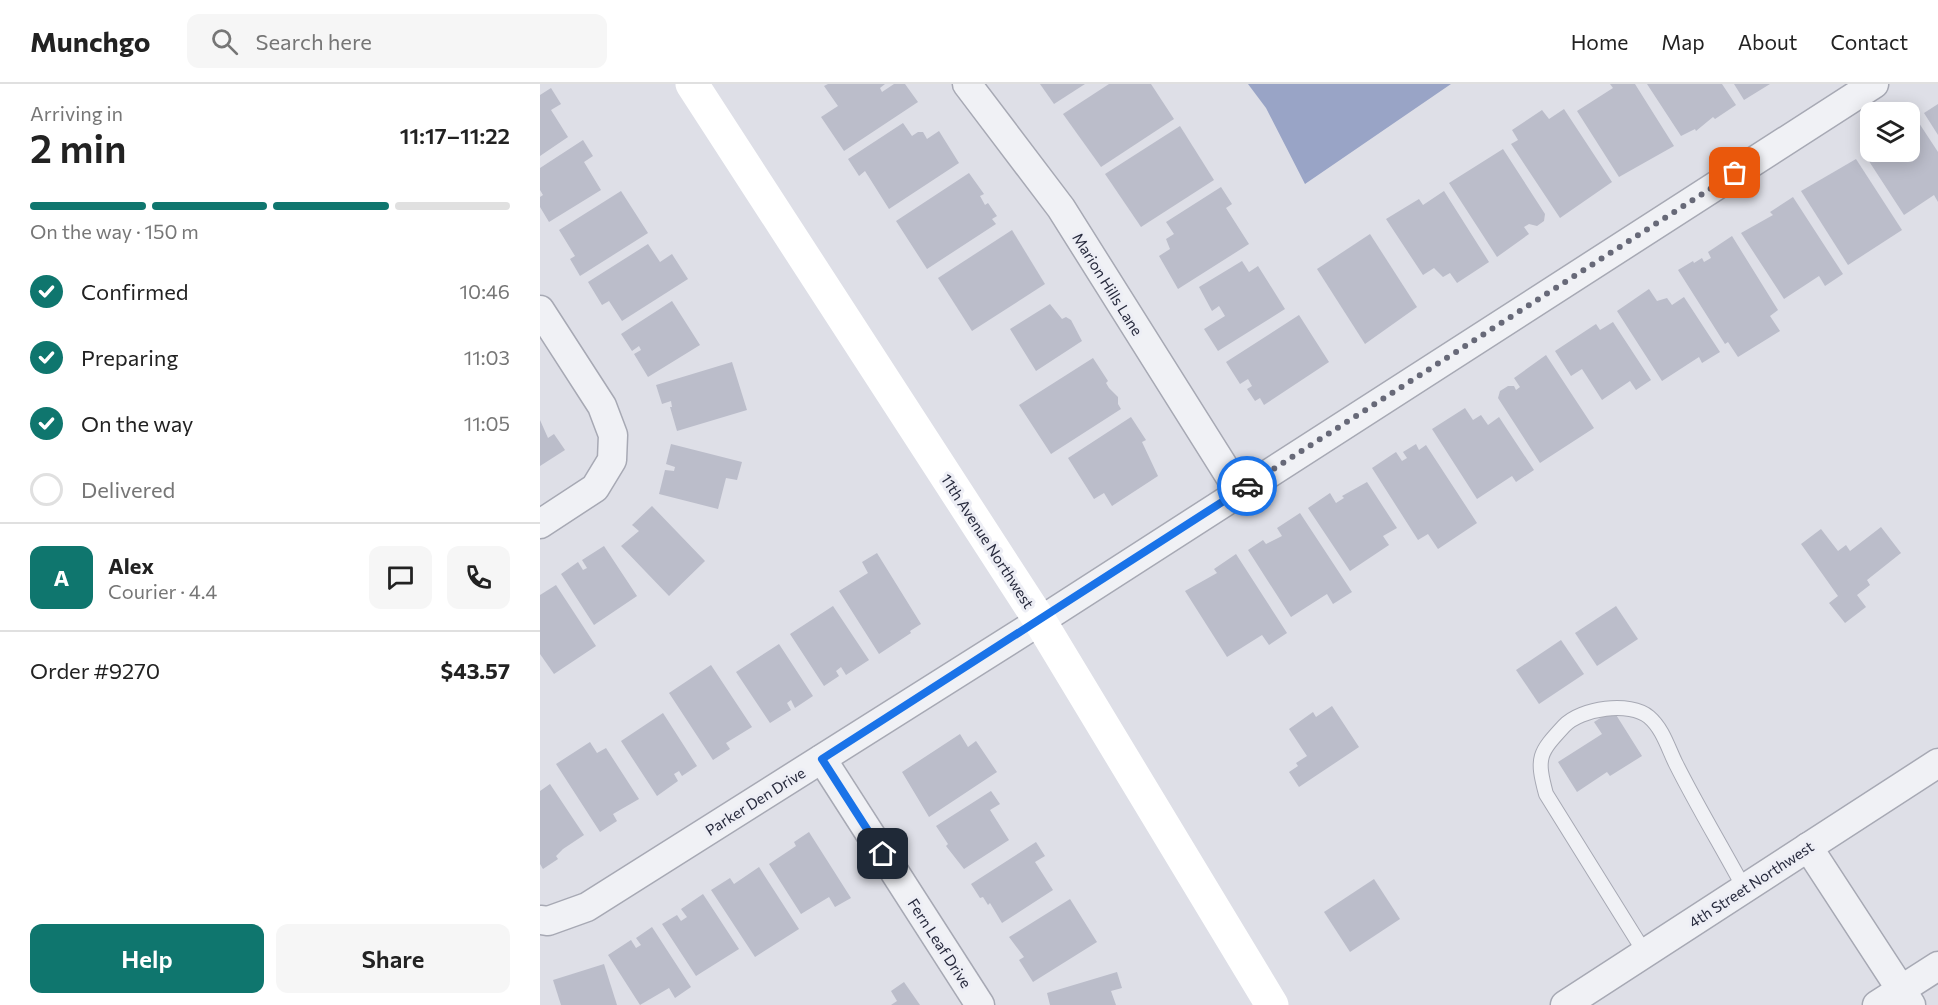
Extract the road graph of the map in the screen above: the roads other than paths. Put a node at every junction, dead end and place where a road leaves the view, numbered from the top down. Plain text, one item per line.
1 (692, 84) edge
2 (967, 84) edge
3 (1874, 84) edge
4 (540, 310) edge
5 (1239, 491) junction
6 (540, 524) edge
7 (1040, 621) junction
8 (822, 759) junction
9 (1938, 763) edge
10 (1808, 847) junction
11 (1744, 888) junction
12 (540, 920) edge
13 (1645, 953) junction
14 (1938, 966) edge
15 (1896, 1000) edge
16 (980, 1005) edge
17 (1272, 1005) edge
18 (1565, 1005) edge

1 - 7 street, 11th Avenue Northwest
2 - 5 street, Marion Hills Lane
3 - 5 street, Parker Den Drive
4 - 6 street
5 - 7 street, Parker Den Drive
7 - 8 street, Parker Den Drive
7 - 17 street, 11th Avenue Northwest
8 - 12 street, Parker Den Drive
8 - 16 street, Fern Leaf Drive
9 - 10 street, 4th Street Northwest
10 - 11 street, 4th Street Northwest
10 - 15 street
11 - 13 street, 4th Street Northwest
11 - 13 lane
13 - 18 street, 4th Street Northwest
14 - 15 street

